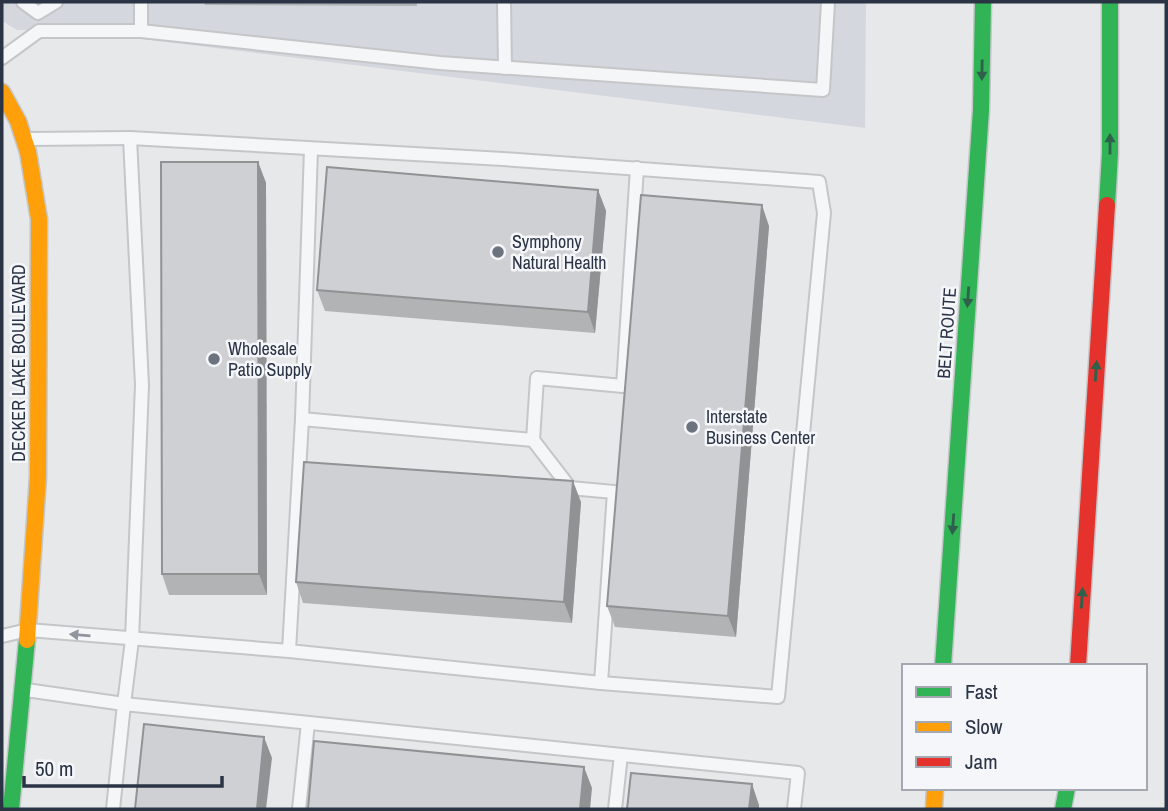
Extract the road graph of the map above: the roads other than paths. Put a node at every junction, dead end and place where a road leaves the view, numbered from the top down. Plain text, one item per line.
1 (23, 2) edge
2 (56, 2) edge
3 (141, 2) edge
4 (504, 2) edge
5 (828, 2) edge
6 (983, 2) edge
7 (1110, 2) edge
8 (38, 13) junction
9 (39, 31) junction
10 (141, 31) junction
11 (2, 58) edge
12 (505, 68) junction
13 (2, 92) edge
14 (130, 138) junction
15 (26, 139) junction
16 (311, 149) junction
17 (637, 168) junction
18 (302, 419) junction
19 (533, 440) junction
20 (28, 630) junction
21 (2, 636) edge
22 (132, 640) junction
23 (289, 651) junction
24 (943, 664) edge
25 (1078, 664) edge
26 (601, 682) junction
27 (22, 689) junction
28 (124, 704) junction
29 (307, 723) junction
30 (621, 755) junction
31 (935, 790) edge
32 (1068, 790) edge
33 (1069, 790) edge
34 (11, 809) edge
35 (113, 809) edge
36 (299, 809) edge
37 (615, 809) edge
38 (794, 809) edge
39 (934, 809) edge
40 (1063, 809) edge
41 (1069, 809) edge

1 - 8 lane
2 - 8 lane
3 - 10 lane
4 - 12 lane
5 - 12 lane
6 -> 24 main road, BELT ROUTE
25 -> 7 main road
8 - 9 lane
9 - 10 lane
9 - 11 lane
10 - 12 lane
13 - 15 main road, DECKER LAKE BOULEVARD
14 - 15 lane
14 - 16 lane
14 - 22 lane
15 - 20 main road, DECKER LAKE BOULEVARD
16 - 17 lane
16 - 18 lane
17 - 19 lane
17 - 26 lane
18 - 19 lane
18 - 23 lane
19 - 26 lane
20 - 21 lane
22 -> 20 lane
20 - 27 main road, DECKER LAKE BOULEVARD
22 - 23 lane
22 - 28 lane
23 - 26 lane
27 - 28 lane
27 - 34 main road, DECKER LAKE BOULEVARD
28 - 29 lane
28 - 35 lane
29 - 30 lane
29 - 36 lane
30 - 37 lane
30 - 38 lane
31 - 39 main road
32 - 40 main road
33 - 41 main road

